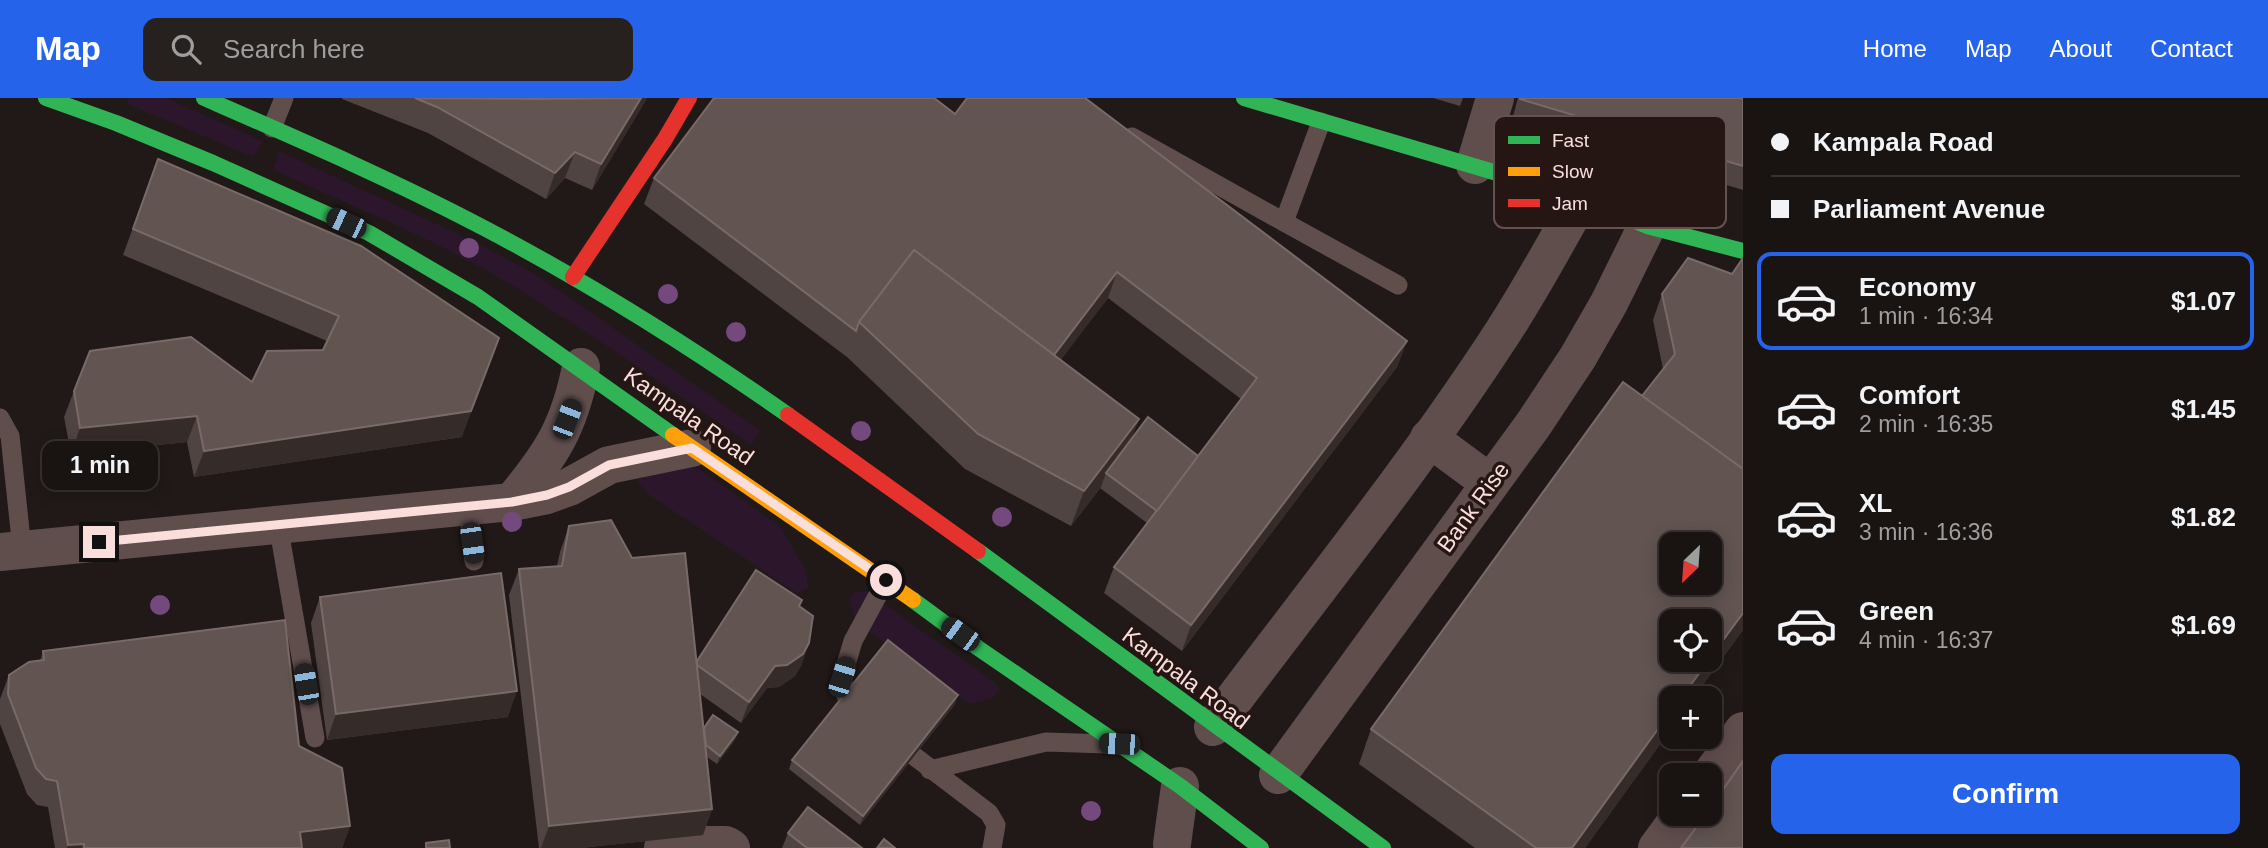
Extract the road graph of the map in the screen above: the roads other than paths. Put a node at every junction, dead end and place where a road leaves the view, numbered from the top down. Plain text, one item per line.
1 (47, 98) edge
2 (204, 98) edge
3 (284, 98) edge
4 (689, 98) edge
5 (1244, 98) edge
6 (1495, 98) edge
7 (1321, 122) junction
8 (272, 128) junction
9 (1132, 137) edge
10 (1475, 165) junction
11 (1494, 171) edge
12 (1284, 222) junction
13 (1565, 228) edge
14 (1646, 228) edge
15 (1655, 228) edge
16 (1743, 251) edge
17 (573, 277) junction
18 (1398, 285) dead end
19 (581, 367) junction
20 (0, 418) edge
21 (1429, 438) junction
22 (692, 448) junction
23 (1490, 483) junction
24 (512, 502) junction
25 (468, 506) junction
26 (278, 524) junction
27 (11, 551) edge
28 (474, 561) dead end
29 (886, 580) junction
30 (846, 696) edge
31 (1213, 727) junction
32 (1743, 731) edge
33 (315, 738) dead end
34 (1119, 744) junction
35 (914, 756) edge
36 (1720, 763) edge
37 (930, 770) junction
38 (1278, 775) junction
39 (1180, 786) junction
40 (1219, 818) junction
41 (1673, 826) edge
42 (1171, 846) edge
43 (668, 848) edge
44 (731, 848) edge
45 (992, 848) edge
46 (1261, 848) edge
47 (1383, 848) edge
48 (1657, 848) edge

1 - 19 main road, Kampala Road
2 - 8 main road, Kampala Road
3 - 8 lane
4 - 17 main road
5 - 7 main road
6 - 10 street
7 - 10 main road
7 - 12 lane
8 - 17 main road, Kampala Road
9 - 12 lane
10 - 11 main road
12 - 18 lane
13 - 21 street
14 - 23 street, Bank Rise
15 - 16 main road
17 - 31 main road, Kampala Road
19 - 22 main road, Kampala Road
19 - 24 street
20 - 27 lane
21 - 23 street
21 - 31 street
22 - 24 street
22 - 29 main road, Kampala Road
23 - 38 street, Bank Rise
24 - 25 street
25 - 26 street
25 - 28 lane
26 - 27 street
26 - 33 lane
29 - 30 lane
29 - 34 main road, Kampala Road
31 - 38 main road, Kampala Road
32 - 36 street
34 - 37 lane
34 - 39 main road, Kampala Road
35 - 37 lane
37 - 45 lane
38 - 47 main road, Kampala Road
39 - 40 main road, Kampala Road
39 - 42 street
40 - 42 street
40 - 46 main road, Kampala Road
41 - 48 street
43 - 44 street

